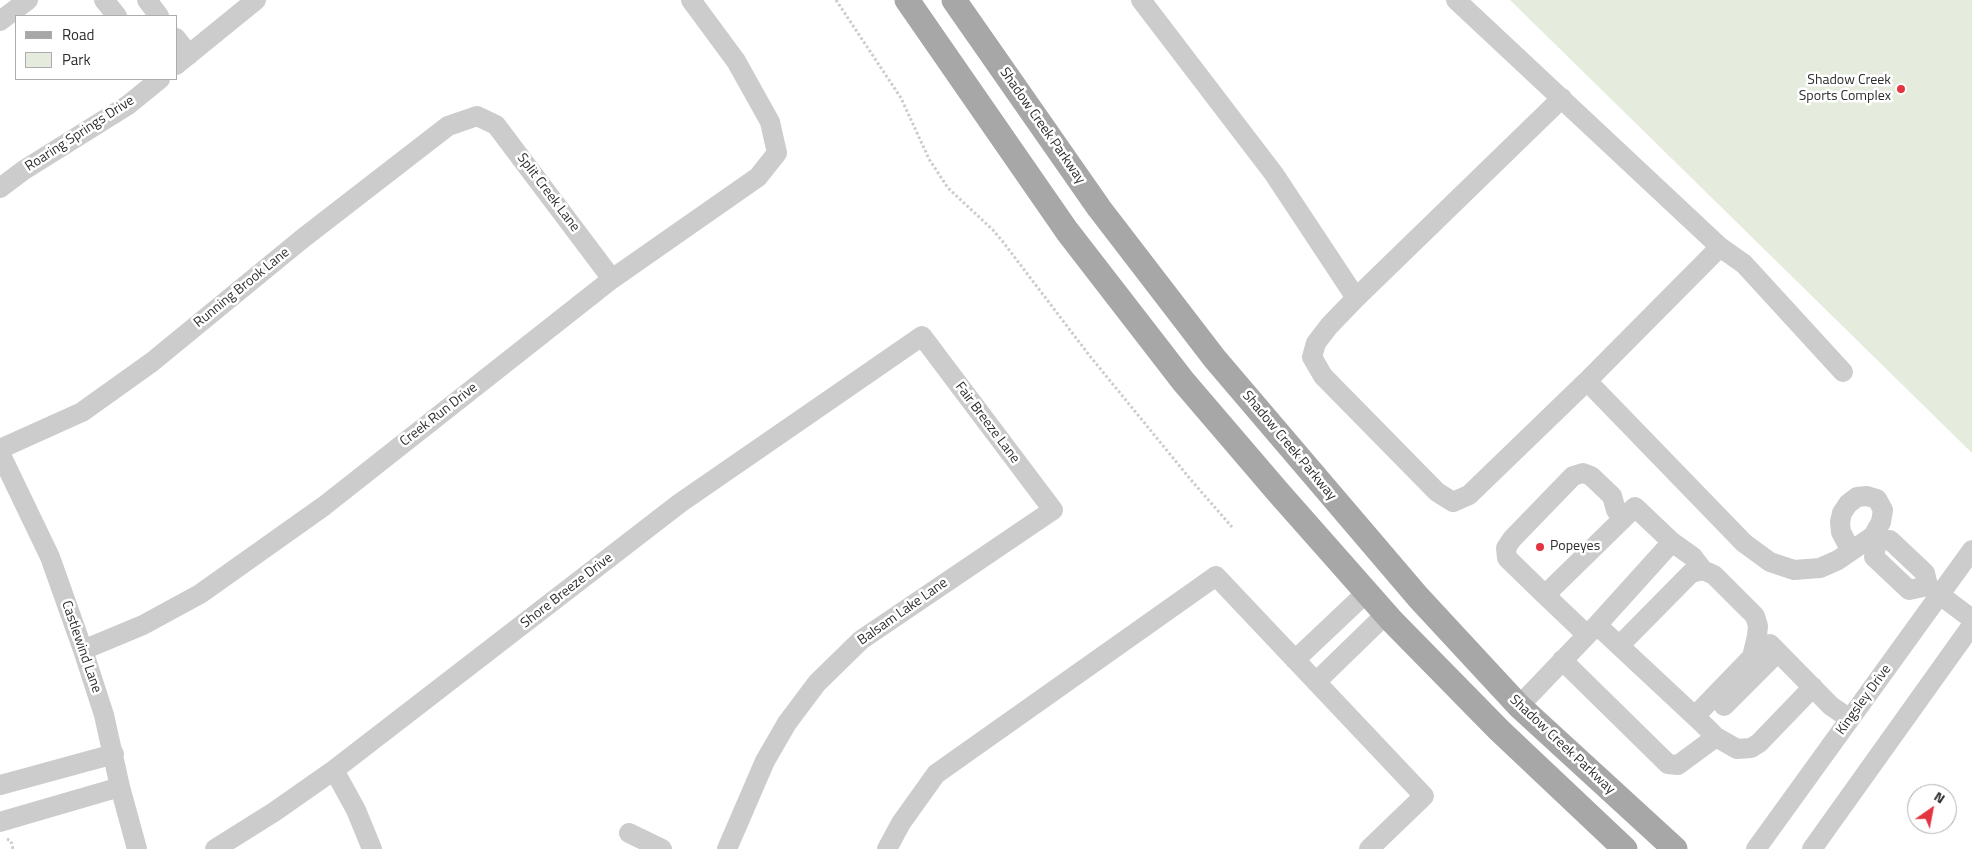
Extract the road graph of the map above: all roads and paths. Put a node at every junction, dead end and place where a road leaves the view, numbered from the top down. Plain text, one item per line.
1 (28, 0) edge
2 (104, 0) edge
3 (147, 0) edge
4 (256, 0) edge
5 (691, 0) edge
6 (836, 0) edge
7 (907, 0) edge
8 (954, 0) edge
9 (1141, 0) edge
10 (1456, 0) edge
11 (115, 15) edge
12 (158, 15) edge
13 (0, 21) edge
14 (178, 44) edge
15 (183, 60) edge
16 (159, 80) edge
17 (1562, 98) junction
18 (477, 116) joint
19 (0, 188) edge
20 (1720, 247) junction
21 (612, 279) junction
22 (1356, 298) junction
23 (922, 336) joint
24 (1843, 372) dead end
25 (1587, 381) junction
26 (0, 449) edge
27 (0, 453) edge
28 (1053, 510) joint
29 (1623, 518) junction
30 (1232, 527) dead end
31 (1875, 539) junction
32 (1672, 542) junction
33 (1972, 550) edge
34 (1851, 551) junction
35 (1703, 570) junction
36 (1934, 590) junction
37 (1366, 592) junction
38 (1545, 595) junction
39 (1386, 614) junction
40 (1972, 619) edge
41 (1972, 625) edge
42 (1592, 630) junction
43 (1757, 631) junction
44 (1620, 645) junction
45 (83, 650) junction
46 (1778, 652) junction
47 (1295, 660) junction
48 (1562, 660) junction
49 (1316, 682) junction
50 (1813, 687) junction
51 (1519, 706) junction
52 (1850, 719) junction
53 (1705, 726) junction
54 (114, 754) junction
55 (334, 770) junction
56 (0, 785) edge
57 (120, 787) junction
58 (0, 822) edge
59 (629, 833) dead end
60 (137, 849) edge
61 (215, 849) edge
62 (372, 849) edge
63 (662, 849) edge
64 (727, 849) edge
65 (887, 849) edge
66 (1369, 849) edge
67 (1625, 849) edge
68 (1675, 849) edge
69 (1756, 849) edge
70 (1812, 849) edge

1 - 13 street
2 - 11 street
3 - 12 street
4 - 15 street
5 - 21 street, Creek Run Drive
6 - 30 path
7 - 37 main road
8 - 51 main road, Shadow Creek Parkway
9 - 22 street
10 - 17 street
14 - 15 street
16 - 19 street, Roaring Springs Drive
17 - 20 street
17 - 22 street
18 - 21 street, Split Creek Lane
18 - 26 street, Running Brook Lane
20 - 24 street
20 - 25 street
21 - 45 street, Creek Run Drive
22 - 25 street
23 - 28 street, Fair Breeze Lane
23 - 55 street, Shore Breeze Drive
25 - 34 street
27 - 45 street, Castlewind Lane
28 - 64 street, Balsam Lake Lane
29 - 32 street
29 - 38 street
29 - 38 street
31 - 34 street
31 - 34 street
31 - 36 street
32 - 35 street
32 - 42 street
33 - 36 street, Kingsley Drive
35 - 43 street
35 - 44 street
36 - 40 street
36 - 52 street, Kingsley Drive
37 - 39 main road
37 - 47 street
38 - 42 street
39 - 49 street
39 - 67 main road
41 - 70 street
42 - 44 street
42 - 48 street
43 - 46 street
43 - 53 street
44 - 53 street
45 - 54 street, Castlewind Lane
46 - 50 street
46 - 53 street
47 - 49 street
47 - 65 street
48 - 51 street
48 - 53 street
49 - 66 street
50 - 52 street
50 - 53 street
51 - 68 main road, Shadow Creek Parkway
52 - 69 street, Kingsley Drive
54 - 56 street
54 - 57 street, Castlewind Lane
55 - 61 street, Shore Breeze Drive
55 - 62 street
57 - 58 street
57 - 60 street, Castlewind Lane
59 - 63 street

